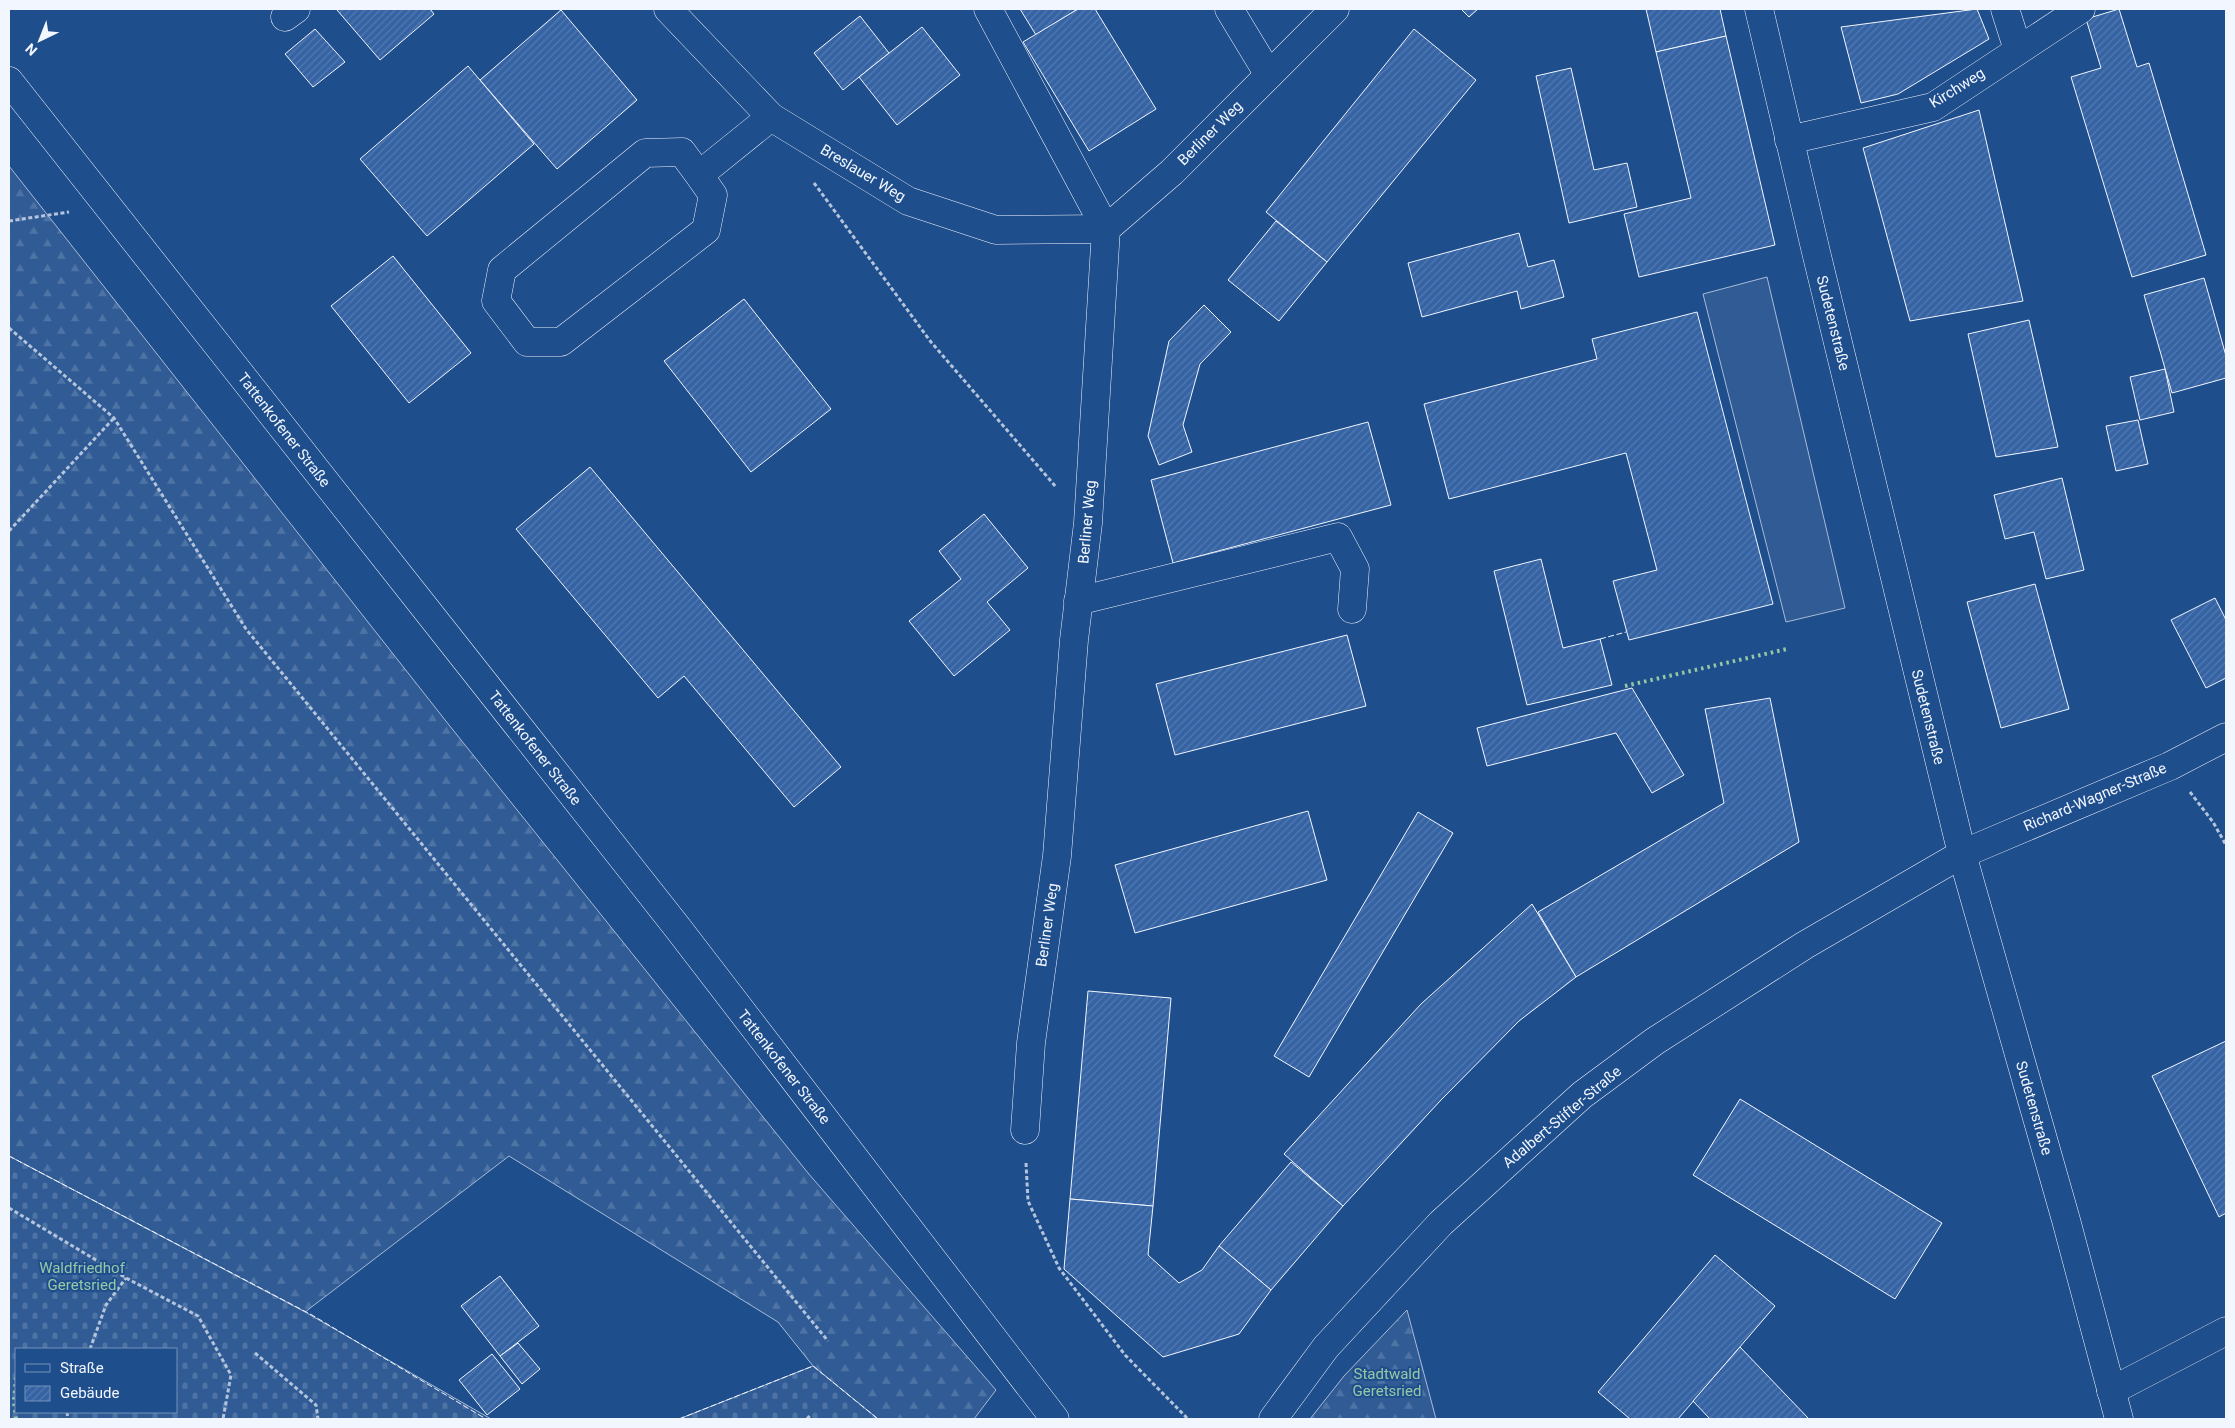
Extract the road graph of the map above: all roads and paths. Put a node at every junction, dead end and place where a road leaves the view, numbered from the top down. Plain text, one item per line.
1 (668, 9) edge
2 (988, 9) edge
3 (1229, 9) edge
4 (1335, 9) edge
5 (1760, 9) edge
6 (2005, 9) edge
7 (2081, 9) edge
8 (2018, 50) junction
9 (1269, 75) junction
10 (9, 81) edge
11 (771, 117) junction
12 (1790, 140) junction
13 (699, 174) junction
14 (812, 180) dead end
15 (107, 207) junction
16 (9, 220) edge
17 (1106, 229) junction
18 (9, 328) edge
19 (114, 418) junction
20 (1088, 523) junction
21 (9, 531) edge
22 (1078, 601) junction
23 (1352, 609) dead end
24 (2226, 737) edge
25 (2170, 766) junction
26 (2226, 845) edge
27 (1962, 854) junction
28 (1025, 1130) joint
29 (9, 1208) edge
30 (126, 1278) junction
31 (2226, 1332) edge
32 (828, 1341) dead end
33 (90, 1348) edge
34 (255, 1353) dead end
35 (2112, 1391) junction
36 (811, 1414) dead end
37 (223, 1419) edge
38 (318, 1419) edge
39 (807, 1419) edge
40 (1055, 1419) edge
41 (1188, 1419) edge
42 (1273, 1419) edge
43 (2119, 1419) edge

1 - 11 street, Breslauer Weg
2 - 17 street
3 - 9 street
4 - 9 street, Berliner Weg
5 - 12 street, Sudetenstraße
6 - 8 street
7 - 8 street, Kirchweg
8 - 12 street, Kirchweg
9 - 17 street, Berliner Weg
10 - 15 street, Tattenkofener Straße
11 - 13 street
11 - 17 street, Breslauer Weg
12 - 27 street, Sudetenstraße
13 - 13 street
14 - 20 path
15 - 16 path
15 - 40 street, Tattenkofener Straße
17 - 20 street, Berliner Weg
18 - 19 path
19 - 21 path
19 - 32 path
20 - 22 street, Berliner Weg
22 - 23 street
22 - 28 street, Berliner Weg
24 - 25 street, Richard-Wagner-Straße
25 - 26 path
25 - 27 street, Richard-Wagner-Straße
27 - 35 street, Sudetenstraße
27 - 42 street, Adalbert-Stifter-Straße
28 - 41 path
29 - 30 path
30 - 33 path
30 - 37 path
31 - 35 street
34 - 38 path
35 - 43 street, Sudetenstraße
36 - 39 path

